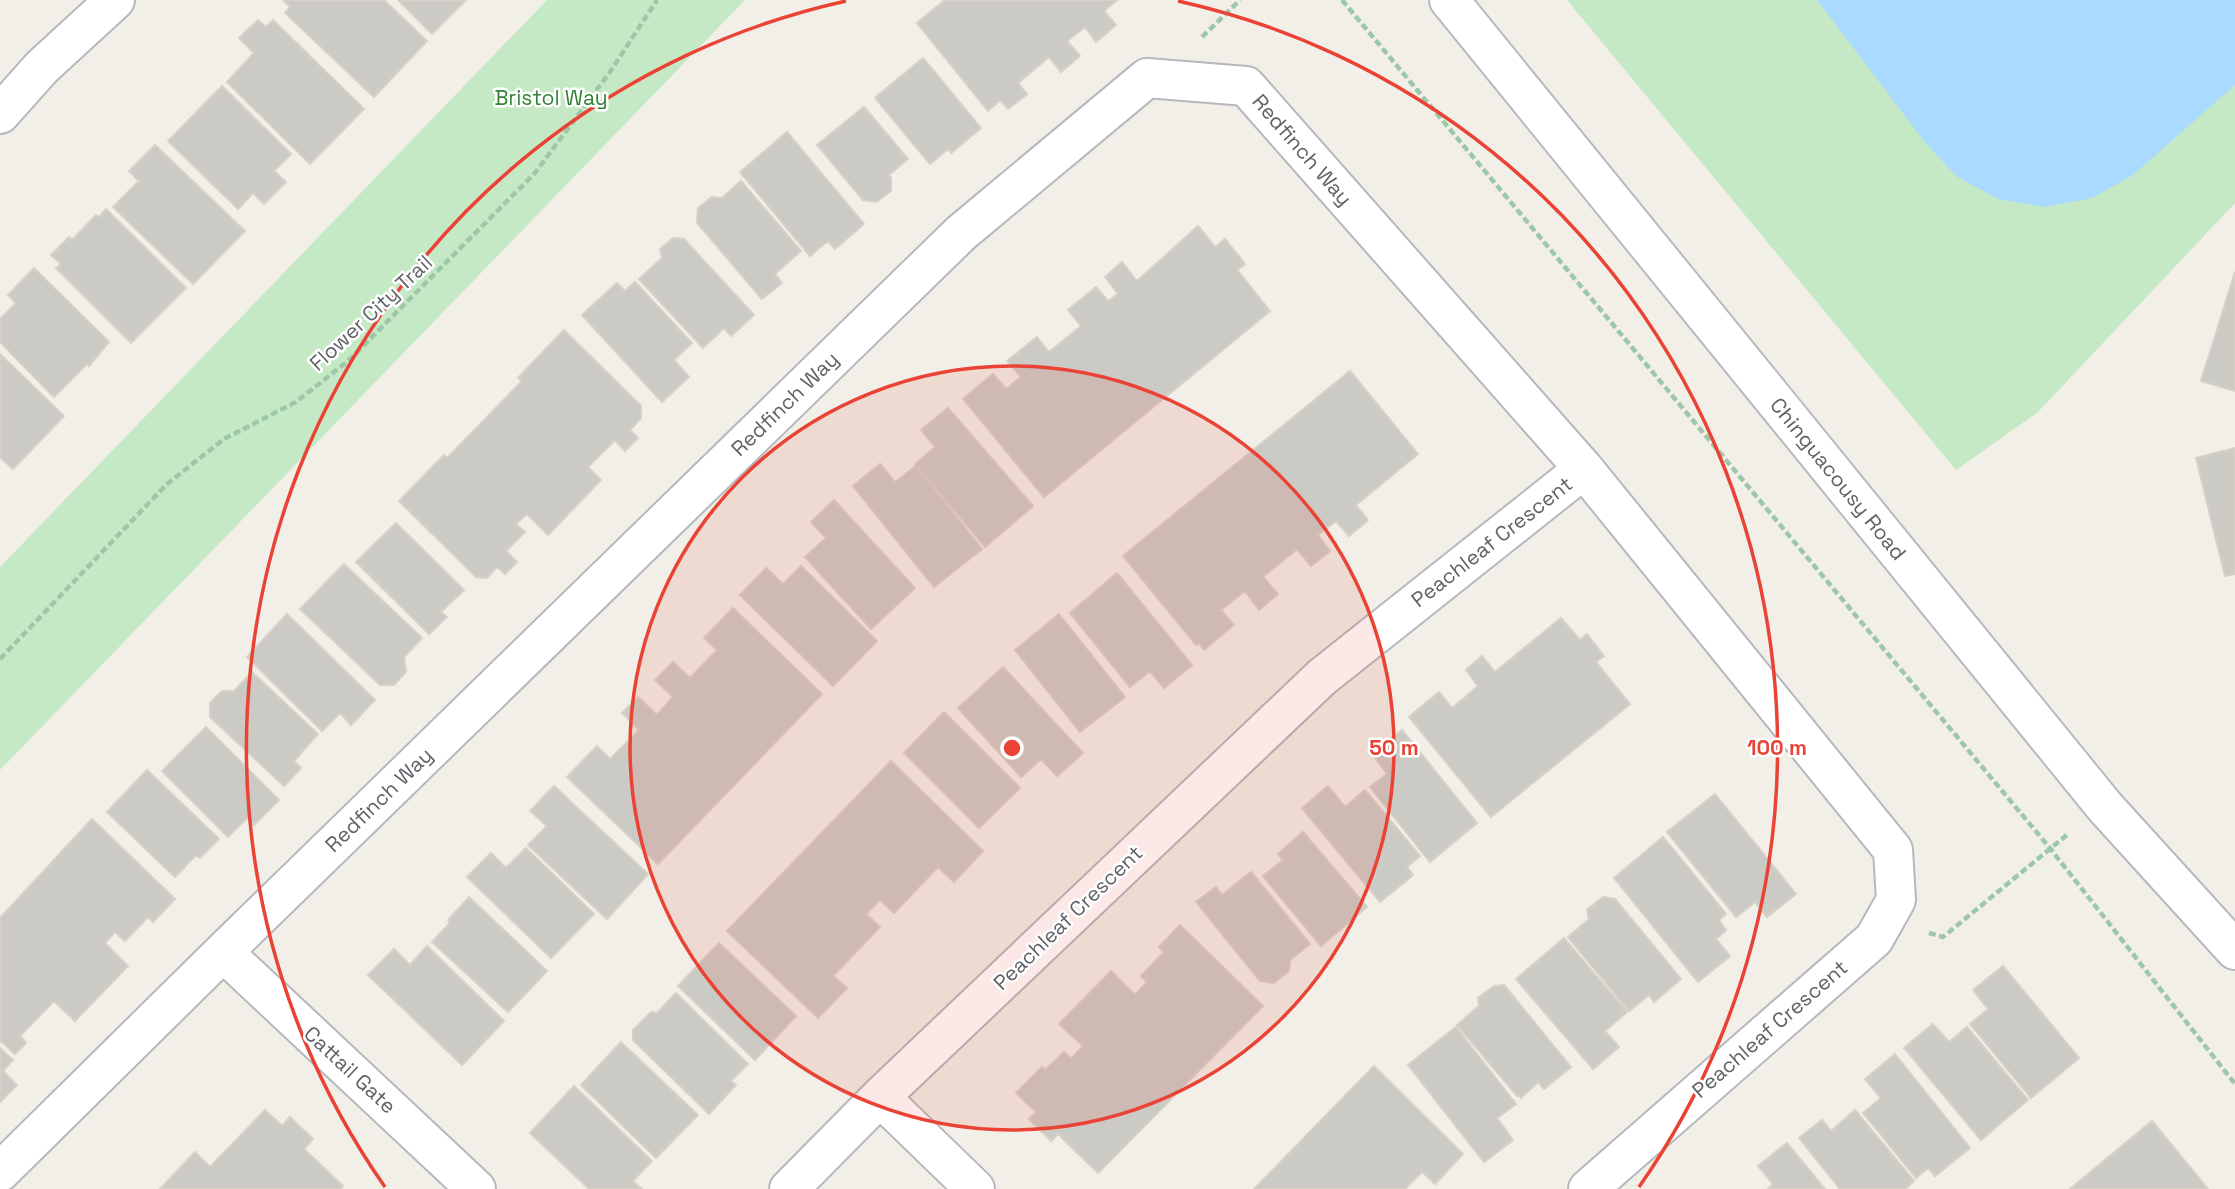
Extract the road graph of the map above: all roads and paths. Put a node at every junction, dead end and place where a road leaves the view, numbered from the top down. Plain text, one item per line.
1 (115, 0) edge
2 (657, 0) edge
3 (1342, 0) edge
4 (1449, 0) edge
5 (0, 114) edge
6 (1584, 469) junction
7 (0, 659) edge
8 (2105, 807) junction
9 (2049, 847) junction
10 (1884, 922) junction
11 (2235, 950) edge
12 (223, 952) junction
13 (2235, 1084) edge
14 (880, 1097) junction
15 (0, 1172) edge
16 (476, 1189) edge
17 (789, 1189) edge
18 (975, 1189) edge
19 (1588, 1189) edge

1 - 5 street
2 - 7 path, Flower City Trail
3 - 9 path
4 - 8 street, Chinguacousy Road
6 - 10 street, Peachleaf Crescent
6 - 12 street, Redfinch Way
6 - 14 street, Peachleaf Crescent
8 - 9 path
8 - 11 street, Chinguacousy Road
9 - 10 path
9 - 13 path
10 - 19 street, Peachleaf Crescent
12 - 15 street, Redfinch Way
12 - 16 street, Cattail Gate
14 - 17 street, Peachleaf Crescent
14 - 18 street

